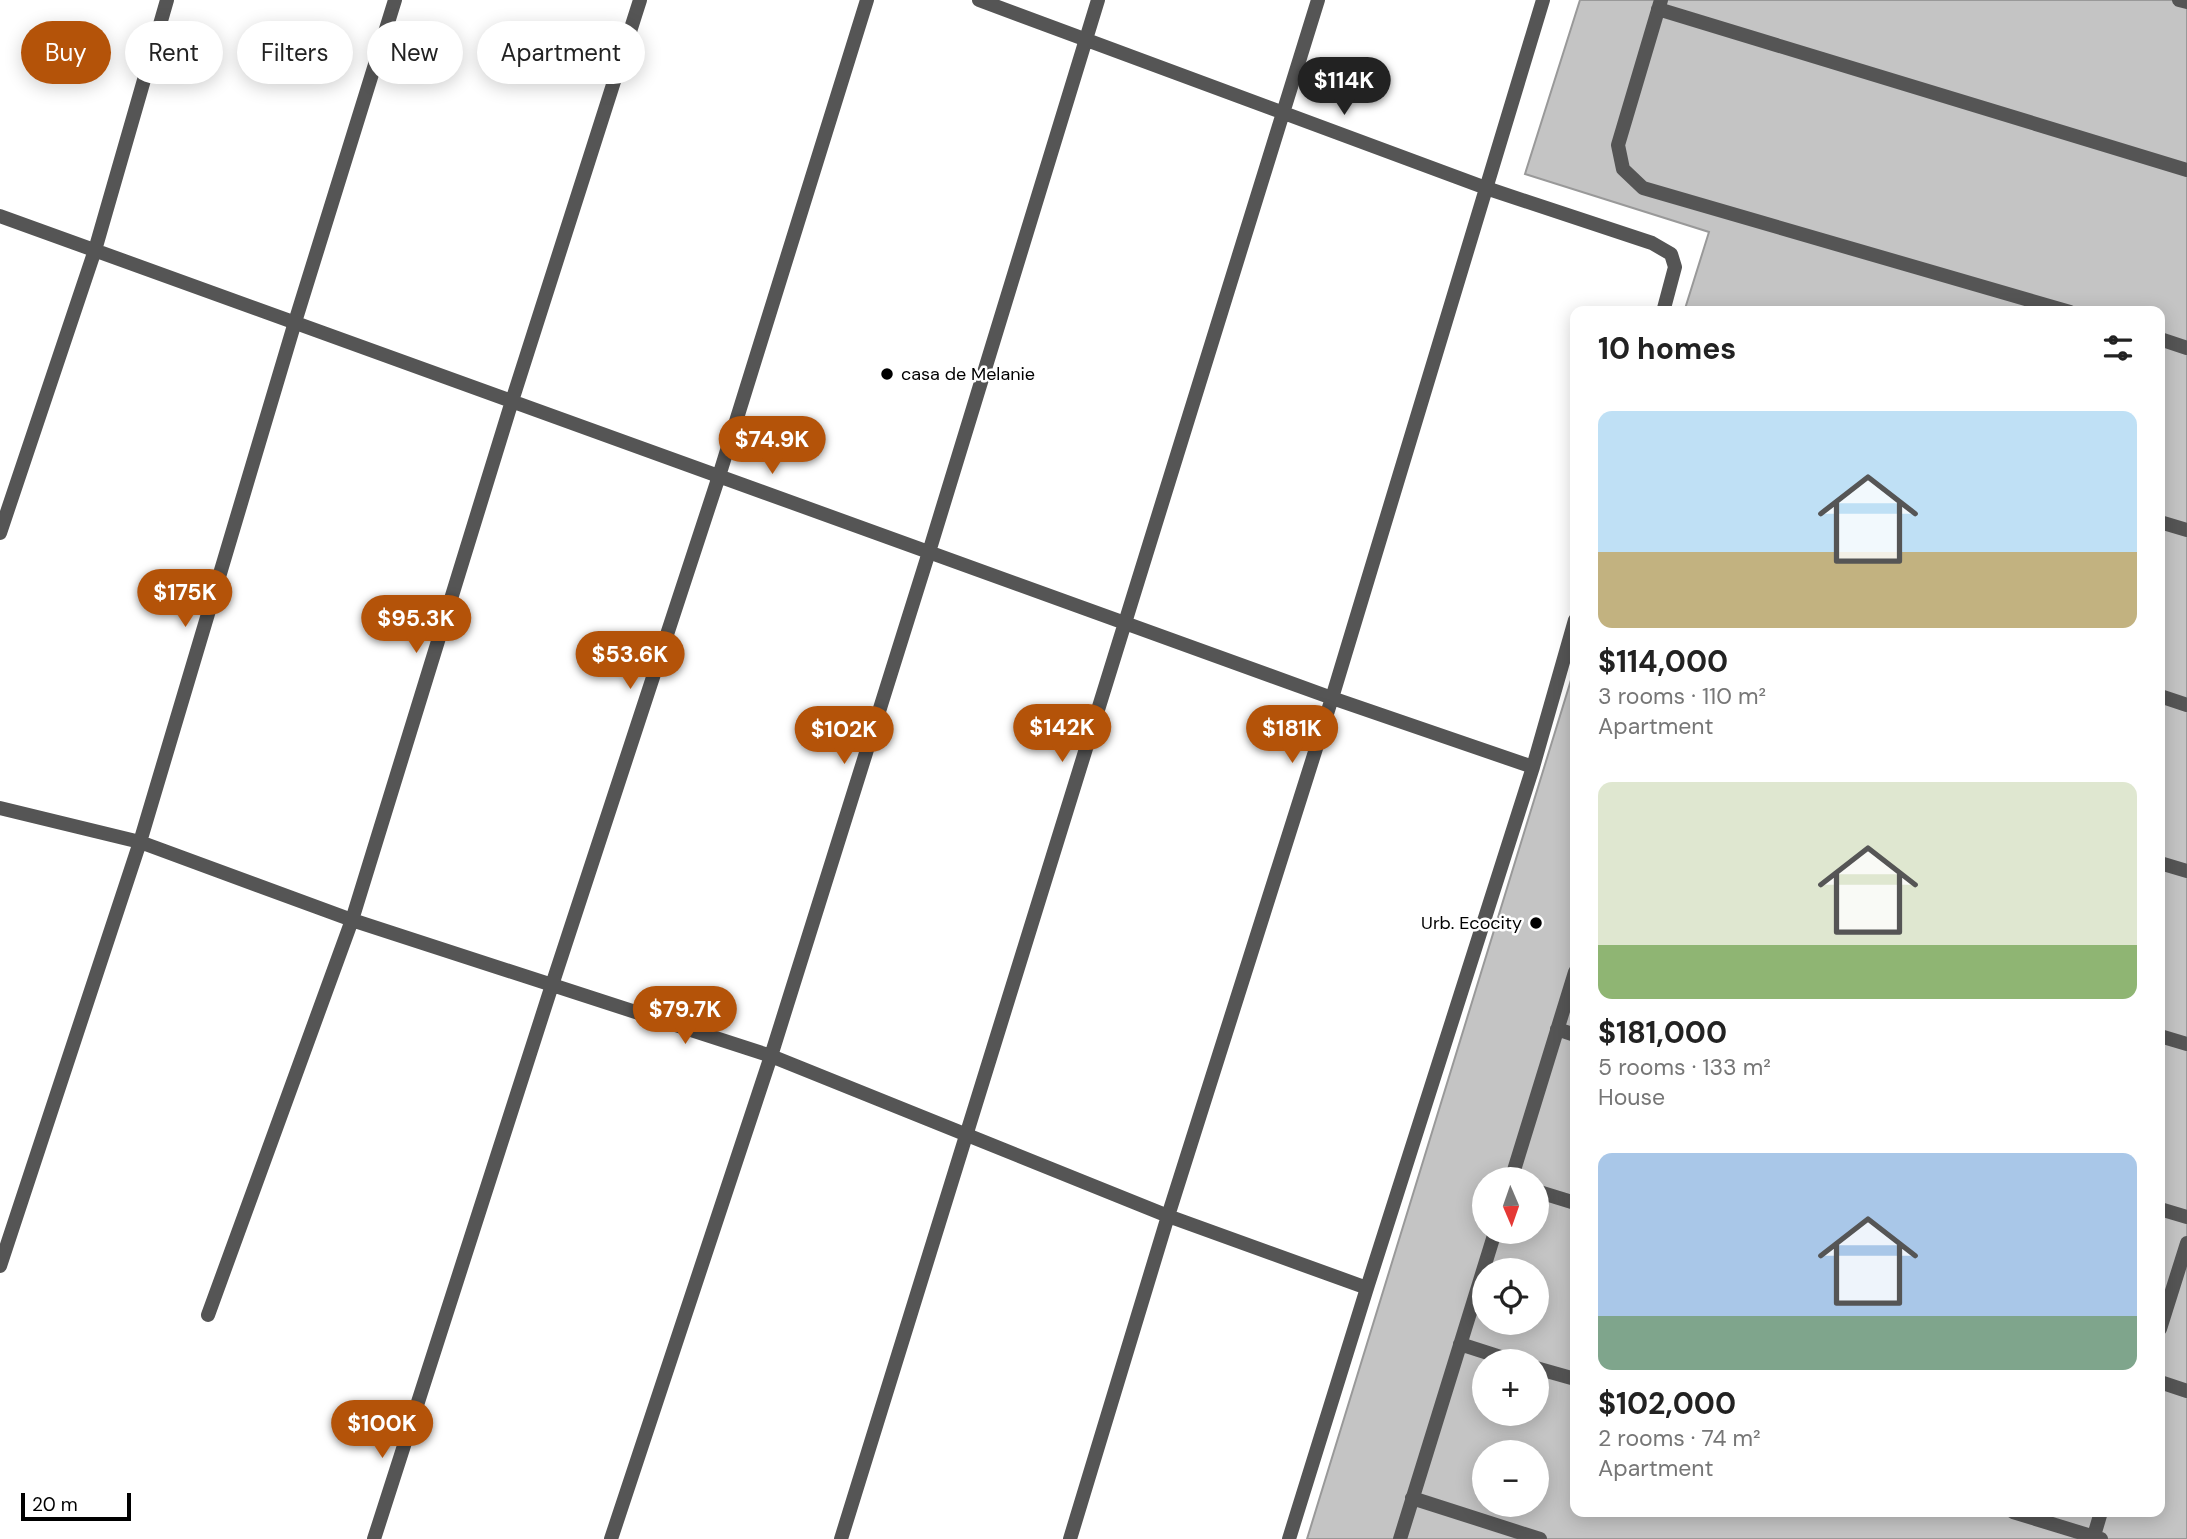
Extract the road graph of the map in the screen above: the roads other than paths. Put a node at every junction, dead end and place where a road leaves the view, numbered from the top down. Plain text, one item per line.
1 (167, 0) edge
2 (395, 0) edge
3 (640, 0) edge
4 (867, 0) edge
5 (979, 0) edge
6 (1098, 0) edge
7 (1318, 0) edge
8 (1543, 0) edge
9 (2179, 0) edge
10 (2187, 2) edge
11 (1660, 5) edge
12 (1086, 40) junction
13 (1283, 113) junction
14 (2187, 170) edge
15 (1486, 188) junction
16 (0, 216) edge
17 (95, 250) junction
18 (1664, 306) edge
19 (2049, 306) edge
20 (295, 322) junction
21 (2165, 341) edge
22 (2187, 348) edge
23 (513, 401) junction
24 (719, 476) junction
25 (2165, 523) edge
26 (2187, 530) edge
27 (0, 533) edge
28 (929, 552) junction
29 (1124, 622) junction
30 (1570, 638) edge
31 (1332, 698) junction
32 (2165, 698) edge
33 (2187, 705) edge
34 (1533, 767) junction
35 (0, 808) edge
36 (140, 842) junction
37 (2165, 864) edge
38 (2187, 871) edge
39 (352, 920) junction
40 (552, 985) junction
41 (1570, 988) edge
42 (1557, 1029) junction
43 (1570, 1033) edge
44 (2165, 1037) edge
45 (2187, 1044) edge
46 (771, 1056) junction
47 (968, 1133) junction
48 (1515, 1167) edge
49 (1549, 1195) edge
50 (1570, 1201) edge
51 (2165, 1210) edge
52 (1168, 1216) junction
53 (2187, 1217) edge
54 (2187, 1243) edge
55 (1491, 1244) edge
56 (0, 1266) edge
57 (1367, 1288) junction
58 (2165, 1313) edge
59 (208, 1315) dead end
60 (1460, 1344) junction
61 (1476, 1349) edge
62 (1549, 1372) edge
63 (1570, 1378) edge
64 (2165, 1384) edge
65 (2187, 1391) edge
66 (1412, 1498) junction
67 (2029, 1517) edge
68 (2100, 1517) edge
69 (2096, 1538) edge
70 (374, 1539) edge
71 (611, 1539) edge
72 (841, 1539) edge
73 (1070, 1539) edge
74 (1289, 1539) edge
75 (1400, 1539) edge
76 (1539, 1539) edge

1 - 17 street
2 - 20 street
3 - 23 street
4 - 24 street
5 - 12 street
6 - 12 street
7 - 13 street
8 - 15 street
9 - 10 street
11 - 14 street
11 - 19 street
12 - 13 street
12 - 28 street
13 - 15 street
13 - 29 street
15 - 18 street
15 - 31 street
16 - 17 street
17 - 20 street
17 - 27 street
20 - 23 street
20 - 36 street
21 - 22 street
23 - 24 street
23 - 39 street
24 - 28 street
24 - 40 street
25 - 26 street
28 - 29 street
28 - 46 street
29 - 31 street
29 - 47 street
30 - 34 street
31 - 34 street
31 - 52 street
32 - 33 street
34 - 57 street
35 - 36 street
36 - 39 street
36 - 56 street
37 - 38 street
39 - 40 street
39 - 59 street
40 - 46 street
40 - 70 street
41 - 42 street
42 - 43 street
42 - 48 street
44 - 45 street
46 - 47 street
46 - 71 street
47 - 52 street
47 - 72 street
49 - 50 street
51 - 53 street
52 - 57 street
52 - 73 street
54 - 58 street
55 - 60 street
57 - 74 street
60 - 61 street
60 - 66 street
62 - 63 street
64 - 65 street
66 - 75 street
66 - 76 street
67 - 69 street
68 - 69 street

